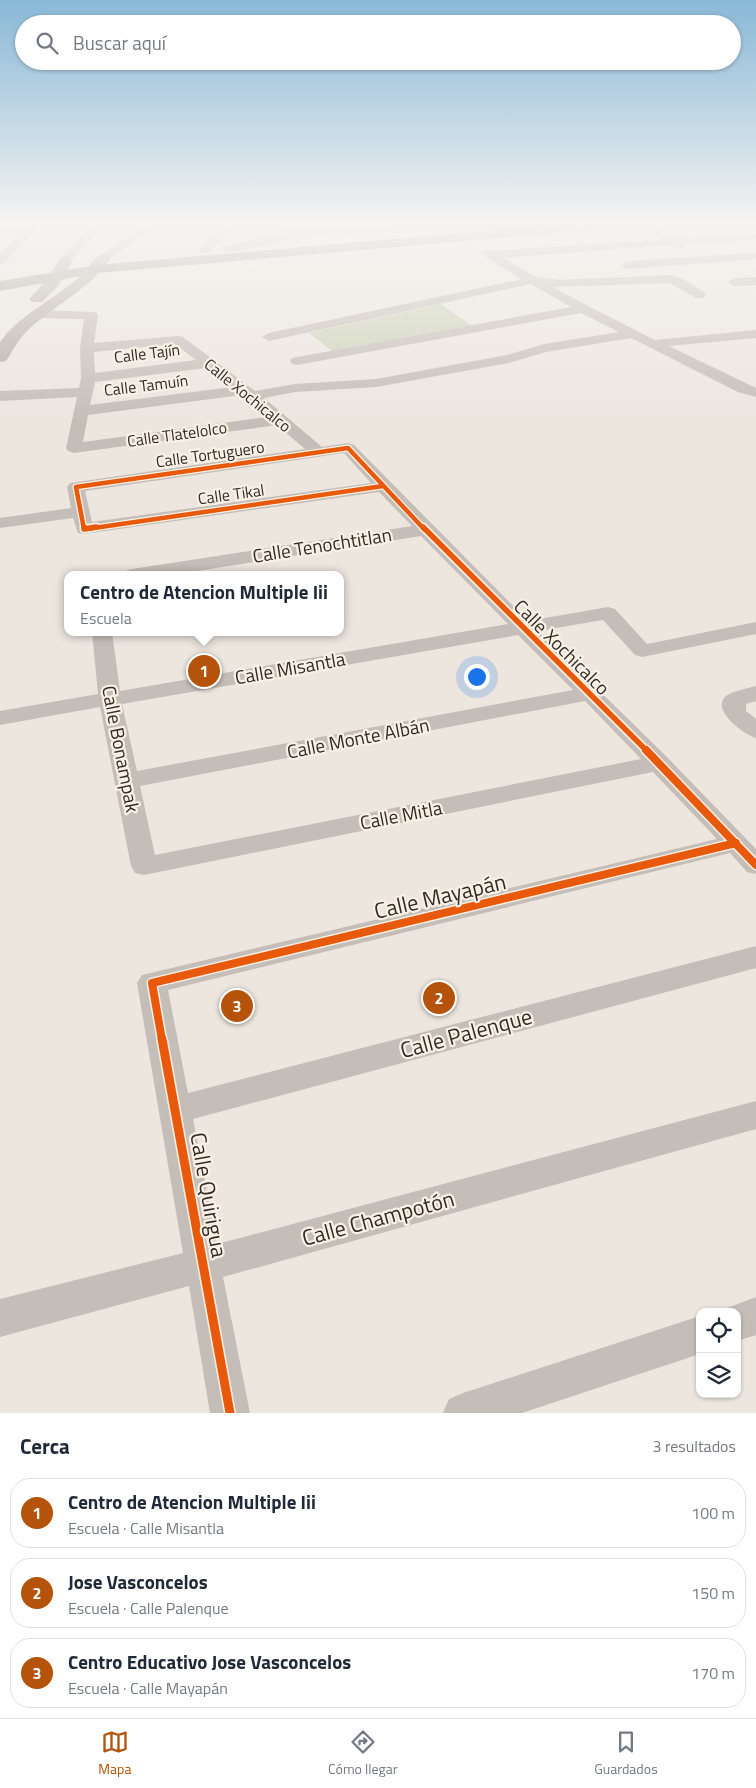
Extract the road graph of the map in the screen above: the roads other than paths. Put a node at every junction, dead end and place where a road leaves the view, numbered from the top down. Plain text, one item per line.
1 (47, 289) edge
2 (70, 289) edge
3 (498, 289) edge
4 (549, 289) edge
5 (690, 289) edge
6 (700, 295) dead end
7 (583, 309) junction
8 (38, 314) junction
9 (256, 325) dead end
10 (0, 329) edge
11 (633, 334) junction
12 (756, 334) edge
13 (269, 337) junction
14 (650, 344) junction
15 (88, 348) junction
16 (0, 357) edge
17 (297, 361) junction
18 (210, 363) junction
19 (311, 373) dead end
20 (248, 393) junction
21 (756, 393) edge
22 (85, 395) junction
23 (0, 396) edge
24 (0, 403) edge
25 (280, 420) junction
26 (348, 448) joint
27 (318, 452) junction
28 (383, 486) junction
29 (78, 501) junction
30 (0, 513) edge
31 (0, 523) edge
32 (424, 530) junction
33 (158, 571) edge
34 (521, 628) junction
35 (756, 628) edge
36 (102, 636) edge
37 (756, 693) edge
38 (588, 694) junction
39 (110, 700) junction
40 (0, 718) edge
41 (756, 731) edge
42 (658, 763) junction
43 (127, 782) junction
44 (736, 843) junction
45 (144, 866) joint
46 (756, 866) edge
47 (756, 957) edge
48 (152, 983) joint
49 (176, 1110) junction
50 (756, 1115) edge
51 (204, 1265) junction
52 (756, 1316) edge
53 (0, 1318) edge
54 (741, 1321) edge
55 (696, 1336) edge
56 (230, 1413) edge
57 (463, 1413) edge

1 - 10 main road
2 - 8 main road
3 - 13 street
4 - 7 street
5 - 6 street
7 - 11 street
7 - 17 street
8 - 15 street
8 - 16 main road
9 - 13 street
11 - 14 street
11 - 20 street, Calle Tamuín
12 - 14 street
13 - 17 street
14 - 21 street
15 - 18 street, Calle Xochicalco
15 - 22 street
17 - 19 street
18 - 20 street, Calle Xochicalco
18 - 22 street, Calle Tajín
20 - 22 street, Calle Tamuín
20 - 25 street, Calle Xochicalco
22 - 23 street
22 - 24 street
22 - 25 street, Calle Tlatelolco
25 - 27 street, Calle Xochicalco
26 - 27 street, Calle Tortuguero
26 - 28 street, Calle Xochicalco
27 - 29 street, Calle Tortuguero
28 - 29 street, Calle Tikal
28 - 32 street, Calle Xochicalco
29 - 30 street
29 - 31 street
32 - 33 street, Calle Tenochtitlan
32 - 34 street, Calle Xochicalco
34 - 35 street, Calle Misantla
34 - 38 street, Calle Xochicalco
34 - 39 street, Calle Misantla
36 - 39 street, Calle Bonampak
37 - 41 street
38 - 42 street, Calle Xochicalco
38 - 43 street, Calle Monte Albán
39 - 40 street, Calle Misantla
39 - 43 street, Calle Bonampak
42 - 44 street, Calle Xochicalco
42 - 45 street, Calle Mitla
43 - 45 street, Calle Bonampak
44 - 46 street, Calle Xochicalco
44 - 48 street, Calle Mayapán
47 - 49 street, Calle Palenque
48 - 49 street, Calle Quirigua
49 - 51 street, Calle Quirigua
50 - 51 street, Calle Champotón
51 - 53 street, Calle Champotón
51 - 56 street, Calle Quirigua
52 - 54 street
55 - 57 street

